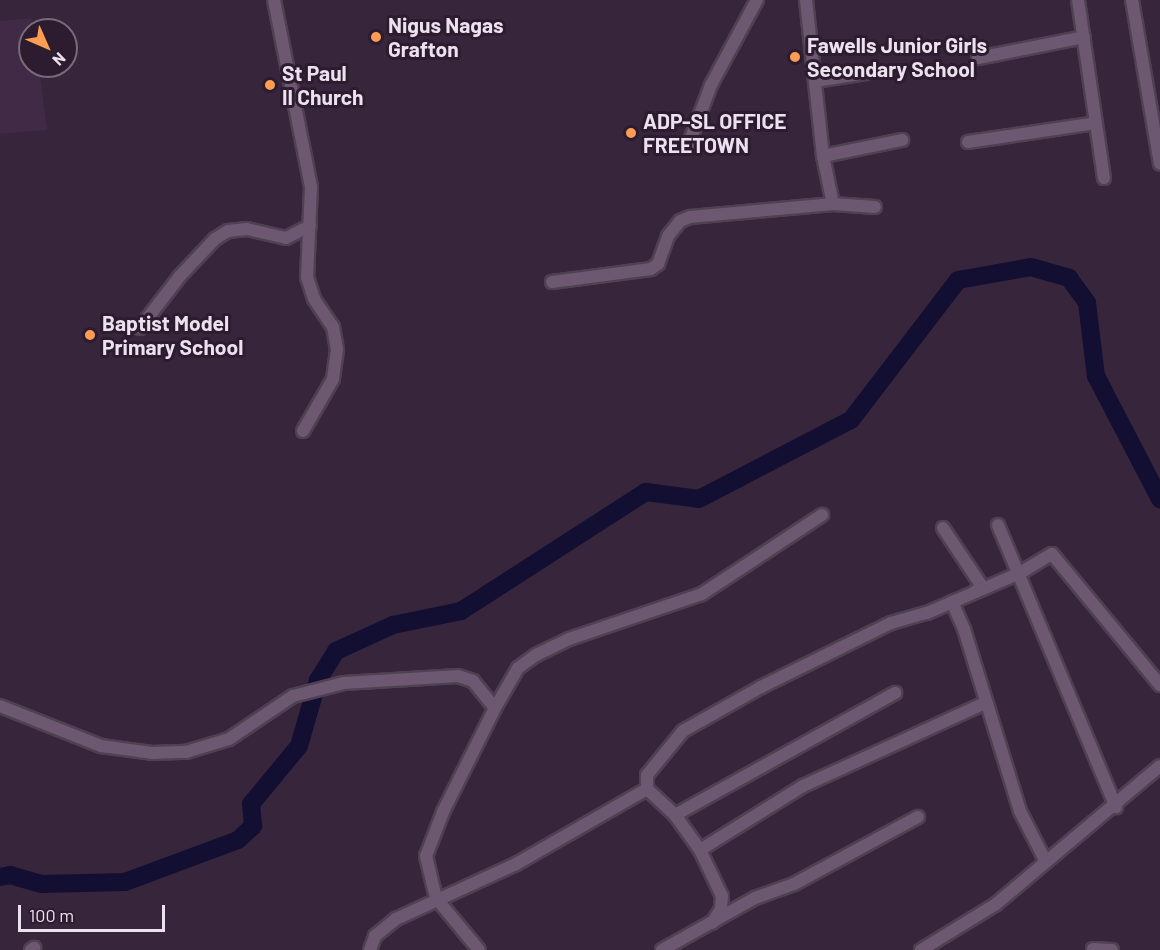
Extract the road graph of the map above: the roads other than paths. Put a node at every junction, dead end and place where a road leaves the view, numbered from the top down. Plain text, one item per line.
1 (274, 0) edge
2 (757, 0) edge
3 (806, 0) edge
4 (1078, 0) edge
5 (1132, 0) edge
6 (1084, 37) junction
7 (978, 58) dead end
8 (866, 73) dead end
9 (815, 81) junction
10 (1096, 123) junction
11 (902, 140) dead end
12 (968, 142) dead end
13 (688, 146) dead end
14 (823, 156) junction
15 (1160, 164) edge
16 (1104, 178) dead end
17 (833, 204) junction
18 (875, 207) dead end
19 (310, 226) junction
20 (552, 282) dead end
21 (140, 328) dead end
22 (303, 431) dead end
23 (822, 515) dead end
24 (998, 525) dead end
25 (943, 528) dead end
26 (1020, 573) junction
27 (983, 588) junction
28 (952, 602) junction
29 (1160, 685) edge
30 (895, 693) dead end
31 (985, 703) junction
32 (0, 706) edge
33 (495, 708) junction
34 (1160, 766) edge
35 (647, 789) junction
36 (1116, 807) junction
37 (675, 815) junction
38 (918, 817) dead end
39 (699, 850) junction
40 (1046, 862) junction
41 (436, 898) junction
42 (712, 923) junction
43 (1093, 949) edge
44 (370, 950) edge
45 (479, 950) edge
46 (662, 950) edge
47 (921, 950) edge
48 (1112, 950) edge

1 - 19 street
2 - 13 street
3 - 9 street
4 - 6 street
5 - 15 street
6 - 7 street
6 - 10 street
8 - 9 street
9 - 14 street
10 - 12 street
10 - 16 street
11 - 14 street
14 - 17 street
17 - 18 street
17 - 20 street
19 - 21 street
19 - 22 street
23 - 33 street
24 - 26 street
25 - 27 street
26 - 27 street
26 - 29 street
26 - 36 street
27 - 28 street
28 - 31 street
28 - 35 street
30 - 37 street
31 - 39 street
31 - 40 street
32 - 33 street
33 - 41 street
34 - 36 street
35 - 37 street
35 - 41 street
36 - 40 street
37 - 39 street
38 - 42 street
39 - 42 street
40 - 47 street
41 - 44 street
41 - 45 street
42 - 46 street
43 - 48 street

